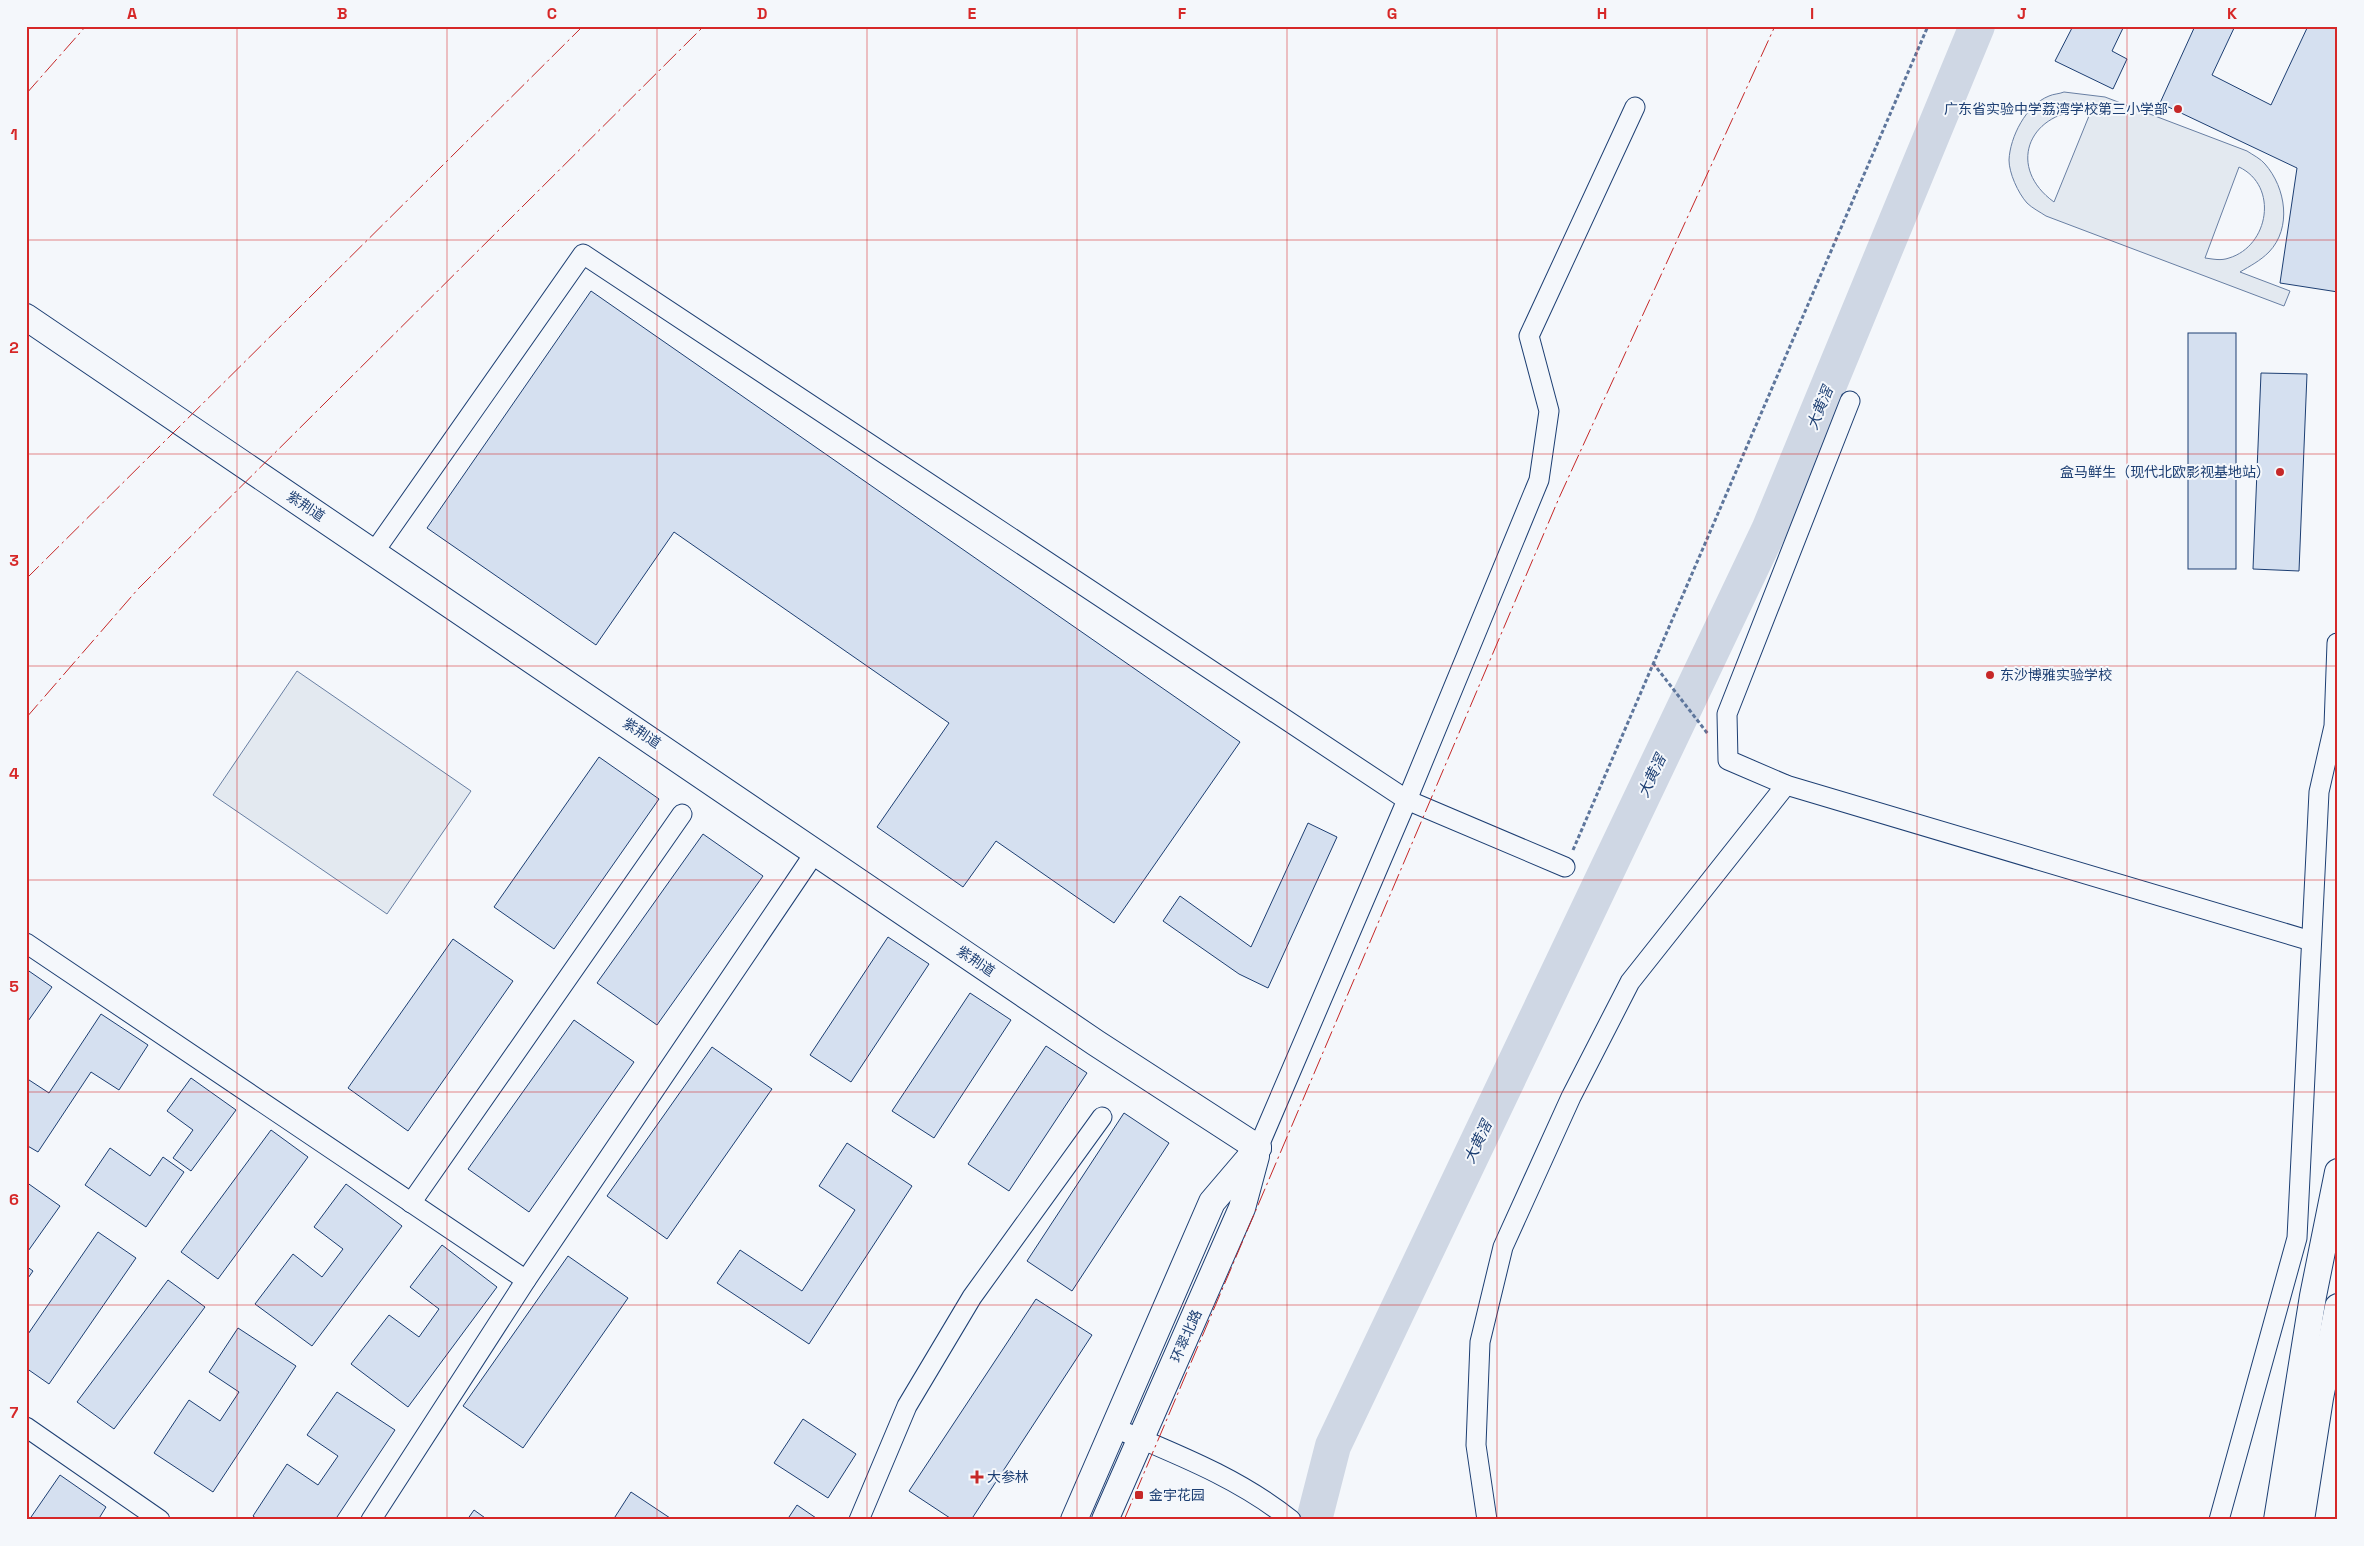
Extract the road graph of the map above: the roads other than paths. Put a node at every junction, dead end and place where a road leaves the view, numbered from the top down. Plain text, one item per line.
1 (1635, 107) dead end
2 (26, 317) edge
3 (1850, 401) dead end
4 (374, 552) junction
5 (2337, 643) edge
6 (1786, 785) junction
7 (1407, 800) junction
8 (682, 814) dead end
9 (816, 851) junction
10 (1566, 867) road end
11 (2311, 941) junction
12 (26, 944) edge
13 (1102, 1118) dead end
14 (1258, 1148) junction
15 (2338, 1172) edge
16 (411, 1203) junction
17 (526, 1280) junction
18 (2338, 1307) edge
19 (26, 1427) edge
20 (1115, 1428) junction
21 (1141, 1439) junction
22 (160, 1520) edge
23 (371, 1520) edge
24 (859, 1520) edge
25 (1074, 1520) edge
26 (1105, 1520) edge
27 (1291, 1520) edge
28 (1488, 1520) edge
29 (2219, 1520) edge
30 (2277, 1520) edge
31 (2301, 1520) edge

1 - 7 street
2 - 4 street, 紫荆道
3 - 6 street
4 - 7 street
4 - 9 street, 紫荆道
5 - 11 street
6 - 11 street
6 - 28 street
7 - 10 street
7 - 14 street
8 - 16 street
9 - 14 street, 紫荆道
9 - 17 street
11 - 29 street
12 - 16 street
13 - 24 street
14 - 20 street
14 - 21 street, 环翠北路
15 - 30 street
16 - 17 street
17 - 23 street
18 - 31 street
19 - 22 street
20 - 21 street
20 - 25 street
21 - 26 street, 环翠北路
21 - 27 street

